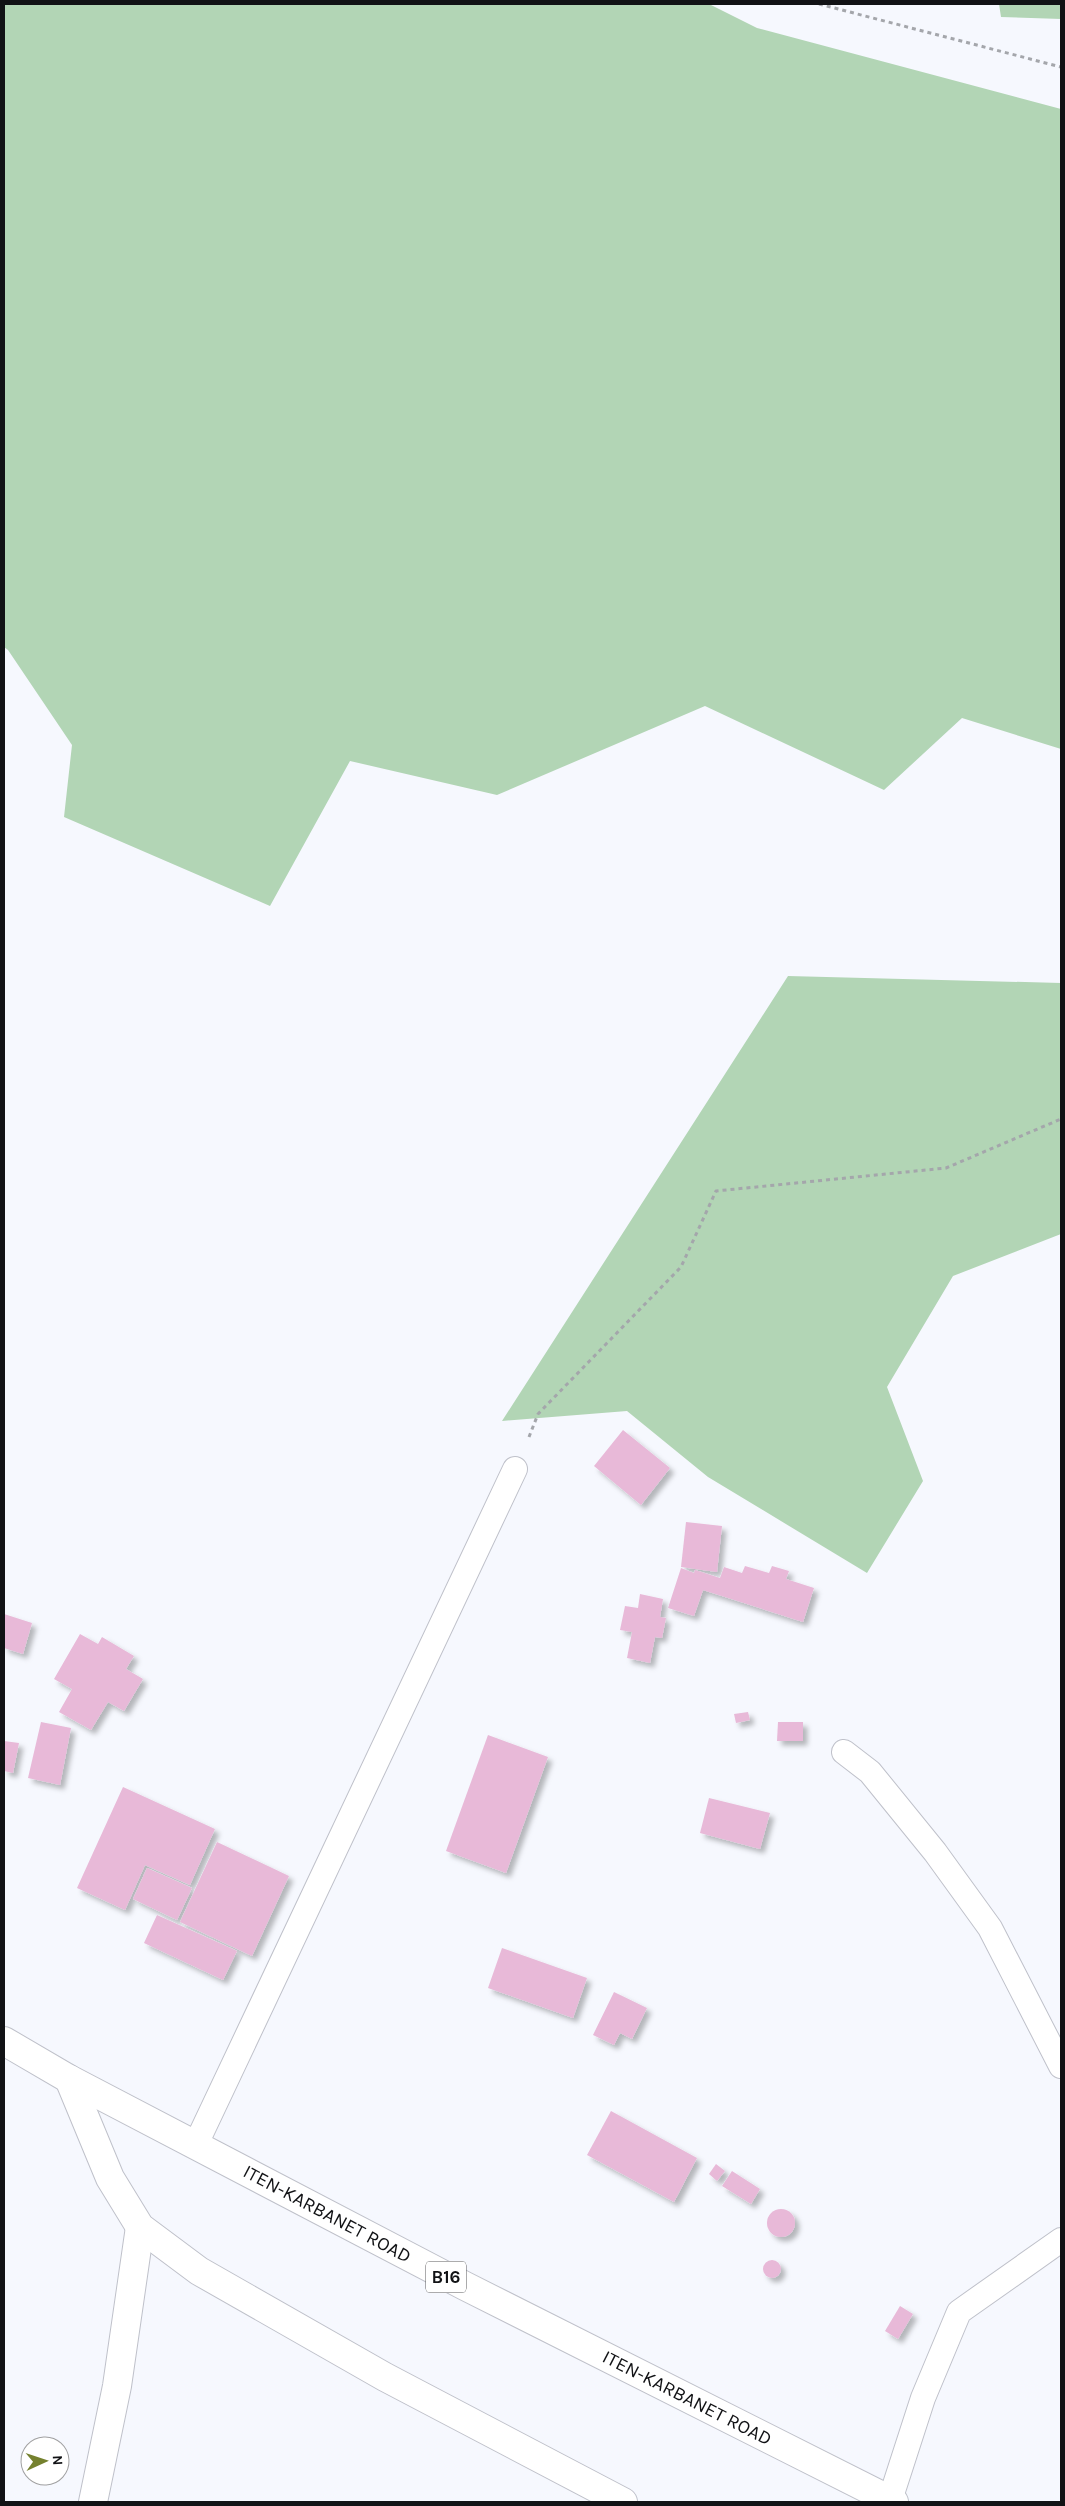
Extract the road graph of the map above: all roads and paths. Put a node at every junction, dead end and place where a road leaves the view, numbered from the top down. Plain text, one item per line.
1 (819, 4) edge
2 (1061, 67) edge
3 (1061, 1119) edge
4 (515, 1469) joint
5 (844, 1752) dead end
6 (4, 2042) edge
7 (1061, 2066) edge
8 (69, 2079) junction
9 (196, 2144) junction
10 (140, 2227) junction
11 (1061, 2240) edge
12 (892, 2501) edge
13 (93, 2502) edge
14 (623, 2502) edge

1 - 2 path
3 - 4 path
4 - 9 lane
5 - 7 lane
6 - 8 main road, ITEN-KARBANET ROAD / B16
8 - 9 main road, ITEN-KARBANET ROAD / B16
8 - 10 main road
9 - 12 main road, ITEN-KARBANET ROAD / B16
10 - 13 main road
10 - 14 main road
11 - 12 lane

